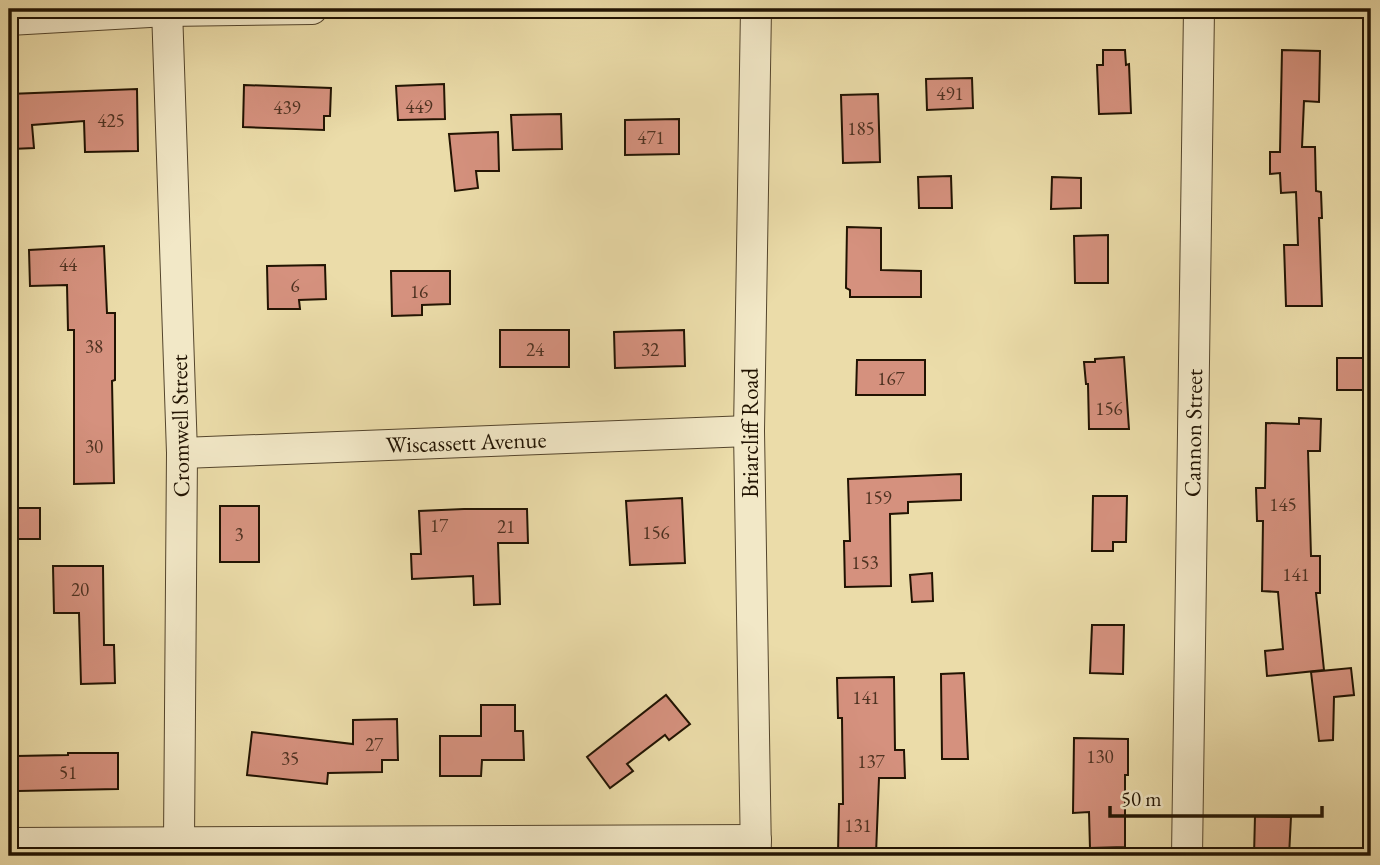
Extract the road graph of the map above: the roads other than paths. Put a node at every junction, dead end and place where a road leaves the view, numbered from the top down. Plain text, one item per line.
1 (312, 9) edge
2 (756, 9) edge
3 (1199, 9) edge
4 (167, 10) edge
5 (9, 20) edge
6 (749, 431) junction
7 (182, 453) junction
8 (179, 841) junction
9 (9, 843) edge
10 (756, 848) edge
11 (1187, 856) edge

1 - 4 street
2 - 6 street, Briarcliff Road
3 - 11 street, Cannon Street
4 - 5 street
4 - 7 street, Cromwell Street
6 - 7 street, Wiscassett Avenue
6 - 10 street, Briarcliff Road
7 - 8 street, Cromwell Street
8 - 9 street
8 - 10 street

